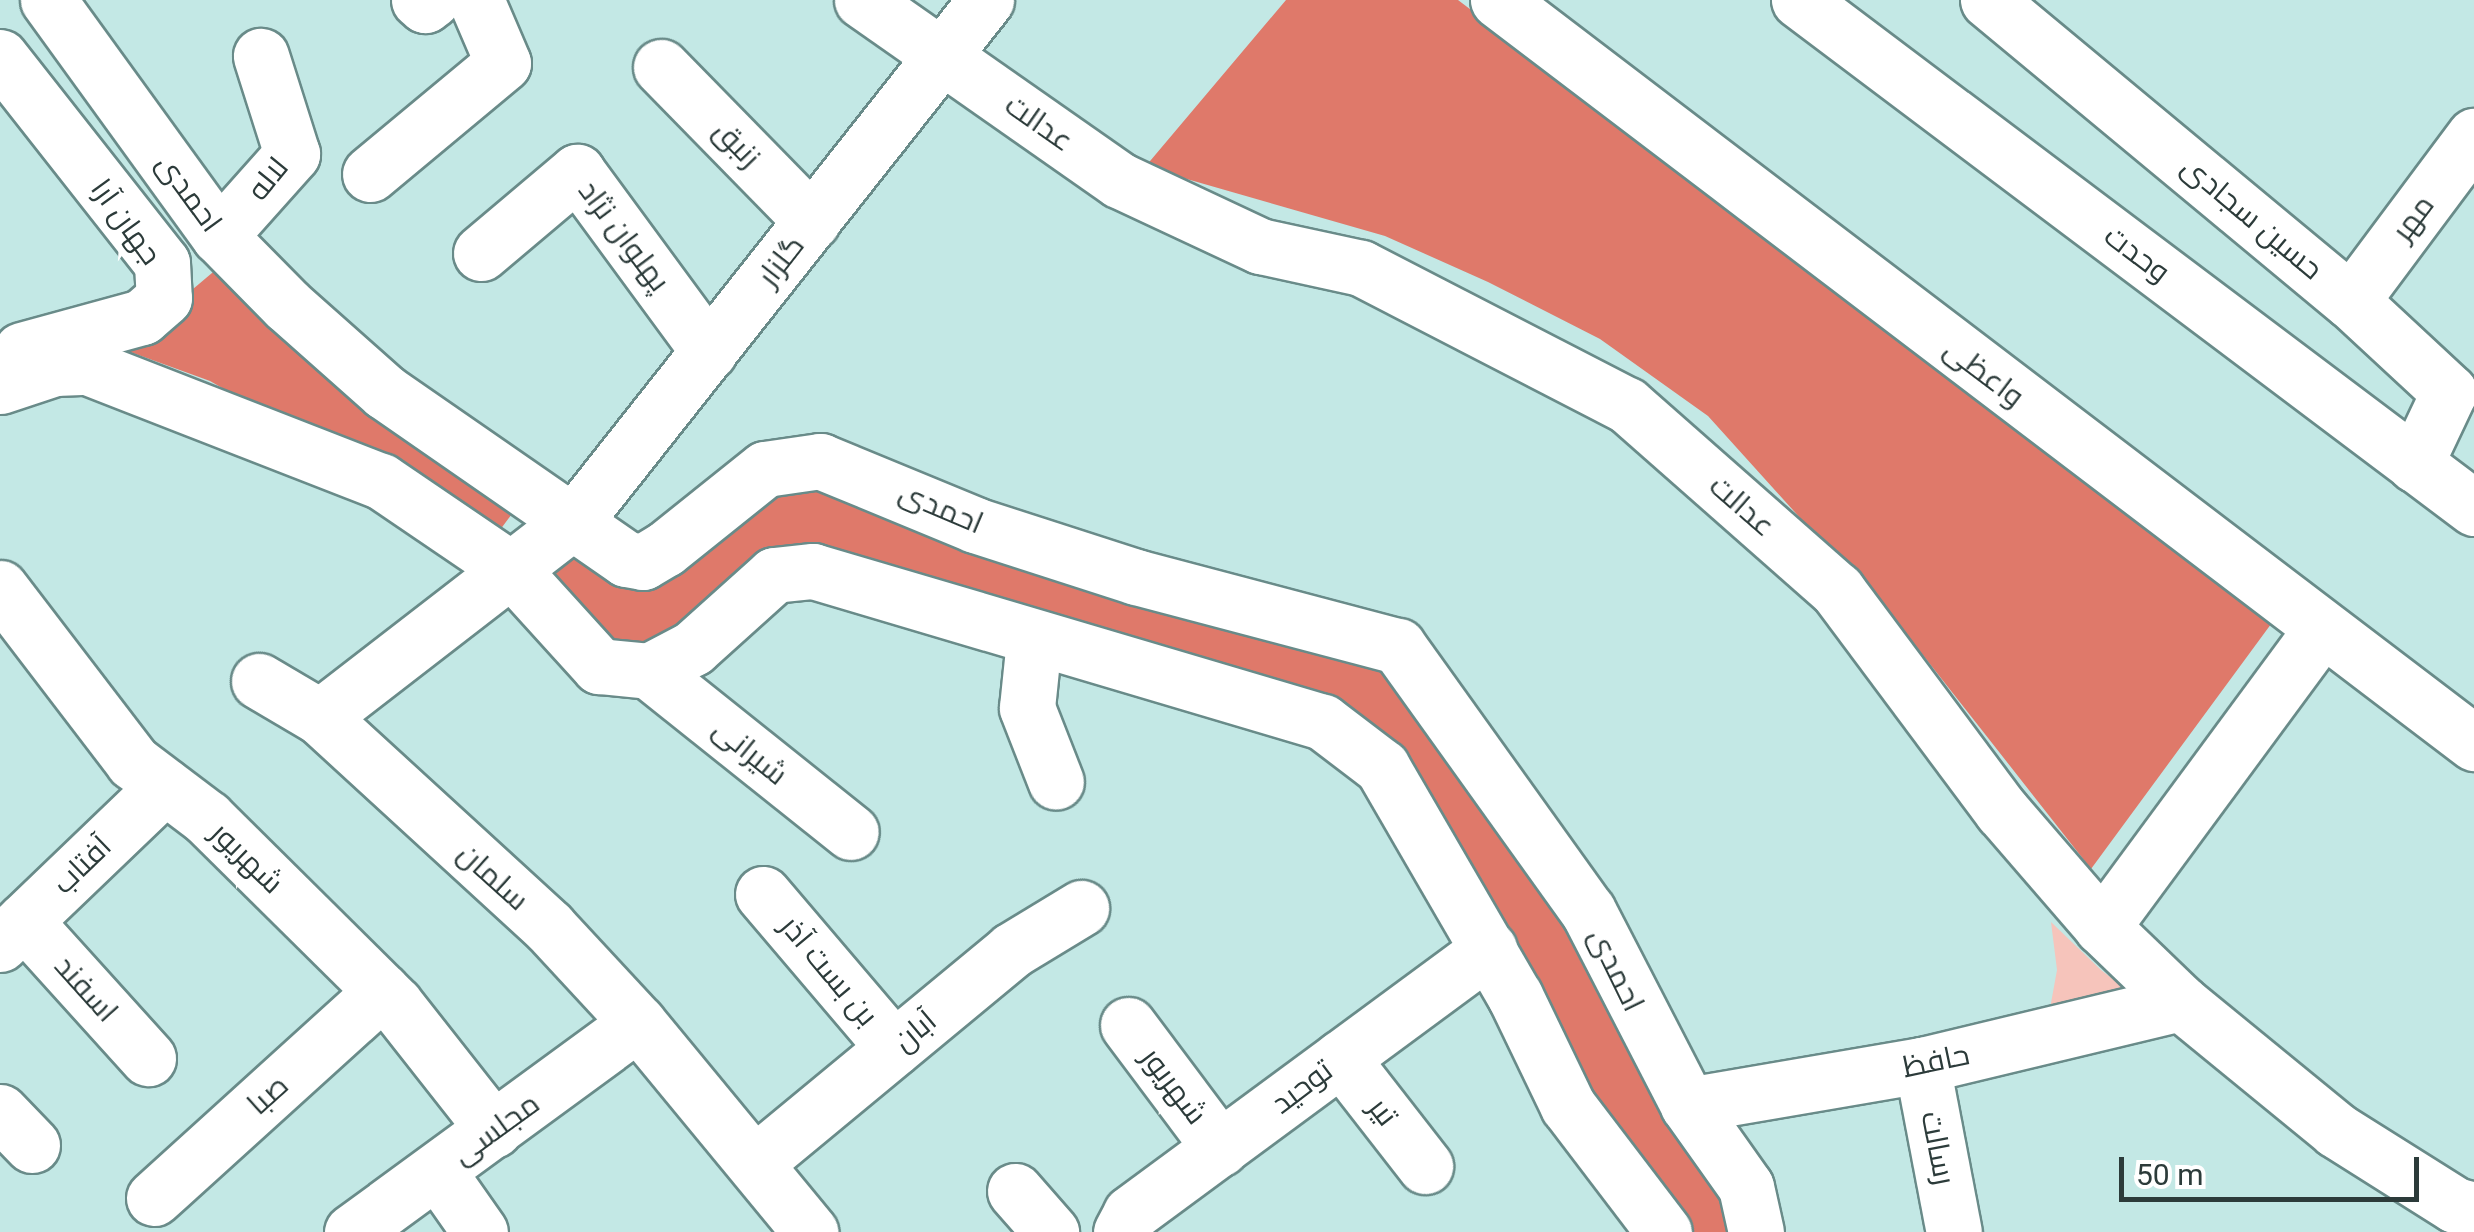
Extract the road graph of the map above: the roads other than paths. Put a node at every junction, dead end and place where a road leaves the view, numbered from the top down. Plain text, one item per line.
1 (48, 0) edge
2 (419, 0) edge
3 (432, 0) edge
4 (476, 0) edge
5 (862, 0) edge
6 (986, 0) edge
7 (1498, 0) edge
8 (1799, 0) edge
9 (1988, 0) edge
10 (944, 54) junction
11 (261, 56) dead end
12 (0, 57) edge
13 (661, 67) dead end
14 (2474, 136) edge
15 (370, 174) dead end
16 (812, 221) junction
17 (218, 236) junction
18 (481, 253) dead end
19 (2351, 301) junction
20 (709, 352) junction
21 (71, 353) junction
22 (0, 357) edge
23 (0, 386) edge
24 (2415, 464) junction
25 (2474, 508) edge
26 (575, 520) junction
27 (512, 570) junction
28 (0, 588) edge
29 (2321, 630) junction
30 (1034, 640) junction
31 (650, 671) junction
32 (259, 681) dead end
33 (320, 717) junction
34 (2474, 742) edge
35 (1056, 782) dead end
36 (165, 786) junction
37 (851, 832) dead end
38 (764, 894) dead end
39 (1081, 908) dead end
40 (2102, 927) junction
41 (12, 932) edge
42 (1489, 948) junction
43 (382, 991) junction
44 (2181, 1003) junction
45 (638, 1023) junction
46 (1128, 1025) dead end
47 (894, 1048) junction
48 (148, 1058) dead end
49 (1341, 1058) junction
50 (1922, 1065) junction
51 (1688, 1105) junction
52 (494, 1130) junction
53 (1220, 1148) junction
54 (756, 1162) junction
55 (1424, 1166) dead end
56 (438, 1172) junction
57 (1015, 1191) dead end
58 (154, 1198) dead end
59 (2474, 1210) edge
60 (352, 1232) edge
61 (480, 1232) edge
62 (810, 1232) edge
63 (1050, 1232) edge
64 (1121, 1232) edge
65 (1664, 1232) edge
66 (1756, 1232) edge
67 (1954, 1232) edge

1 - 17 street, احمدی
2 - 3 street
4 - 15 street
5 - 10 street, عدالت
6 - 10 street, گلزار
7 - 29 street, واعظی
8 - 24 street, وحدت
9 - 19 street, حسین سجادی
10 - 16 street, گلزار
10 - 40 street, عدالت
11 - 17 street, لاله
12 - 21 street, جهان آرا
13 - 16 street, زنبق
14 - 19 street, مهر
16 - 20 street, گلزار
17 - 26 street, احمدی
18 - 20 street, پهلوان نژاد
19 - 24 street, حسین سجادی
20 - 26 street, گلزار
21 - 22 street
21 - 23 street
21 - 27 street
24 - 25 street, وحدت
26 - 27 street, گلزار
26 - 51 street, احمدی
27 - 31 street
27 - 33 street
28 - 36 street, شهریور
29 - 34 street, واعظی
29 - 40 street
30 - 31 street
30 - 35 street
30 - 42 street
31 - 37 street, شیرانی
32 - 33 street, سلمان
33 - 45 street, سلمان
36 - 41 street, آفتاب
36 - 43 street, شهریور
38 - 47 street, بن بست آذر
39 - 47 street, آبان
40 - 44 street, عدالت
41 - 48 street, اسفند
42 - 49 street, توحید
42 - 65 street
43 - 52 street, شهریور
43 - 58 street, صبا
44 - 50 street, حافظ
44 - 59 street, عدالت
45 - 52 street, مجلسی
45 - 54 street, سلمان
46 - 53 street, شهریور
47 - 54 street, آبان
49 - 53 street, توحید
49 - 55 street, تیر
50 - 51 street, حافظ
50 - 67 street, رسالت
51 - 66 street, احمدی
52 - 56 street, مجلسی
53 - 64 street, توحید
54 - 62 street, سلمان
56 - 60 street, مجلسی
56 - 61 street
57 - 63 street

